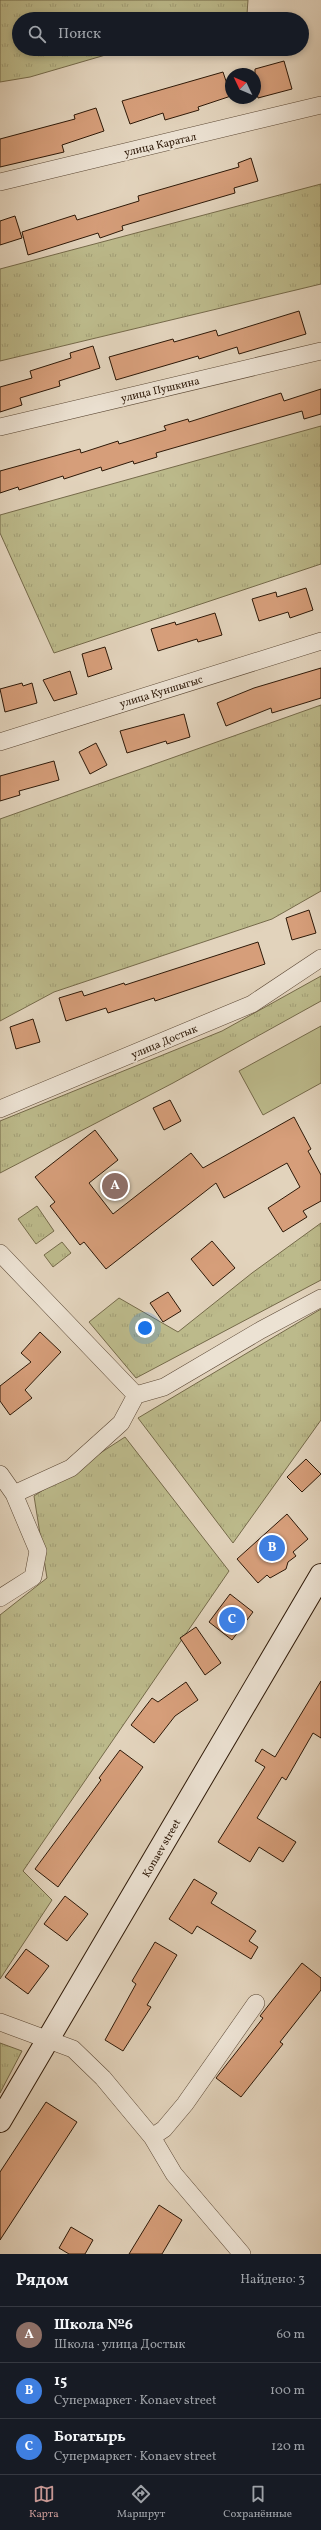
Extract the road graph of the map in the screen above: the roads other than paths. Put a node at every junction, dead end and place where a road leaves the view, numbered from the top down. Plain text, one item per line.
1 (321, 106) edge
2 (0, 182) edge
3 (321, 351) edge
4 (0, 427) edge
5 (321, 641) edge
6 (0, 742) edge
7 (321, 958) edge
8 (0, 1109) edge
9 (0, 1252) edge
10 (321, 1298) edge
11 (136, 1395) junction
12 (0, 1474) edge
13 (14, 1494) junction
14 (321, 1575) edge
15 (0, 1598) edge
16 (256, 2003) dead end
17 (0, 2022) edge
18 (47, 2041) junction
19 (0, 2121) edge
20 (152, 2137) junction
21 (242, 2254) edge

1 - 2 street, улица Каратал
3 - 4 street, улица Пушкина
5 - 6 street, улица Куншыгыс
7 - 8 street, улица Достык
9 - 11 street
10 - 11 street
11 - 13 street
12 - 13 street
13 - 15 street
14 - 18 main road, Konaev street
16 - 20 street
17 - 18 street
18 - 19 main road, Konaev street
18 - 20 street
20 - 21 street

